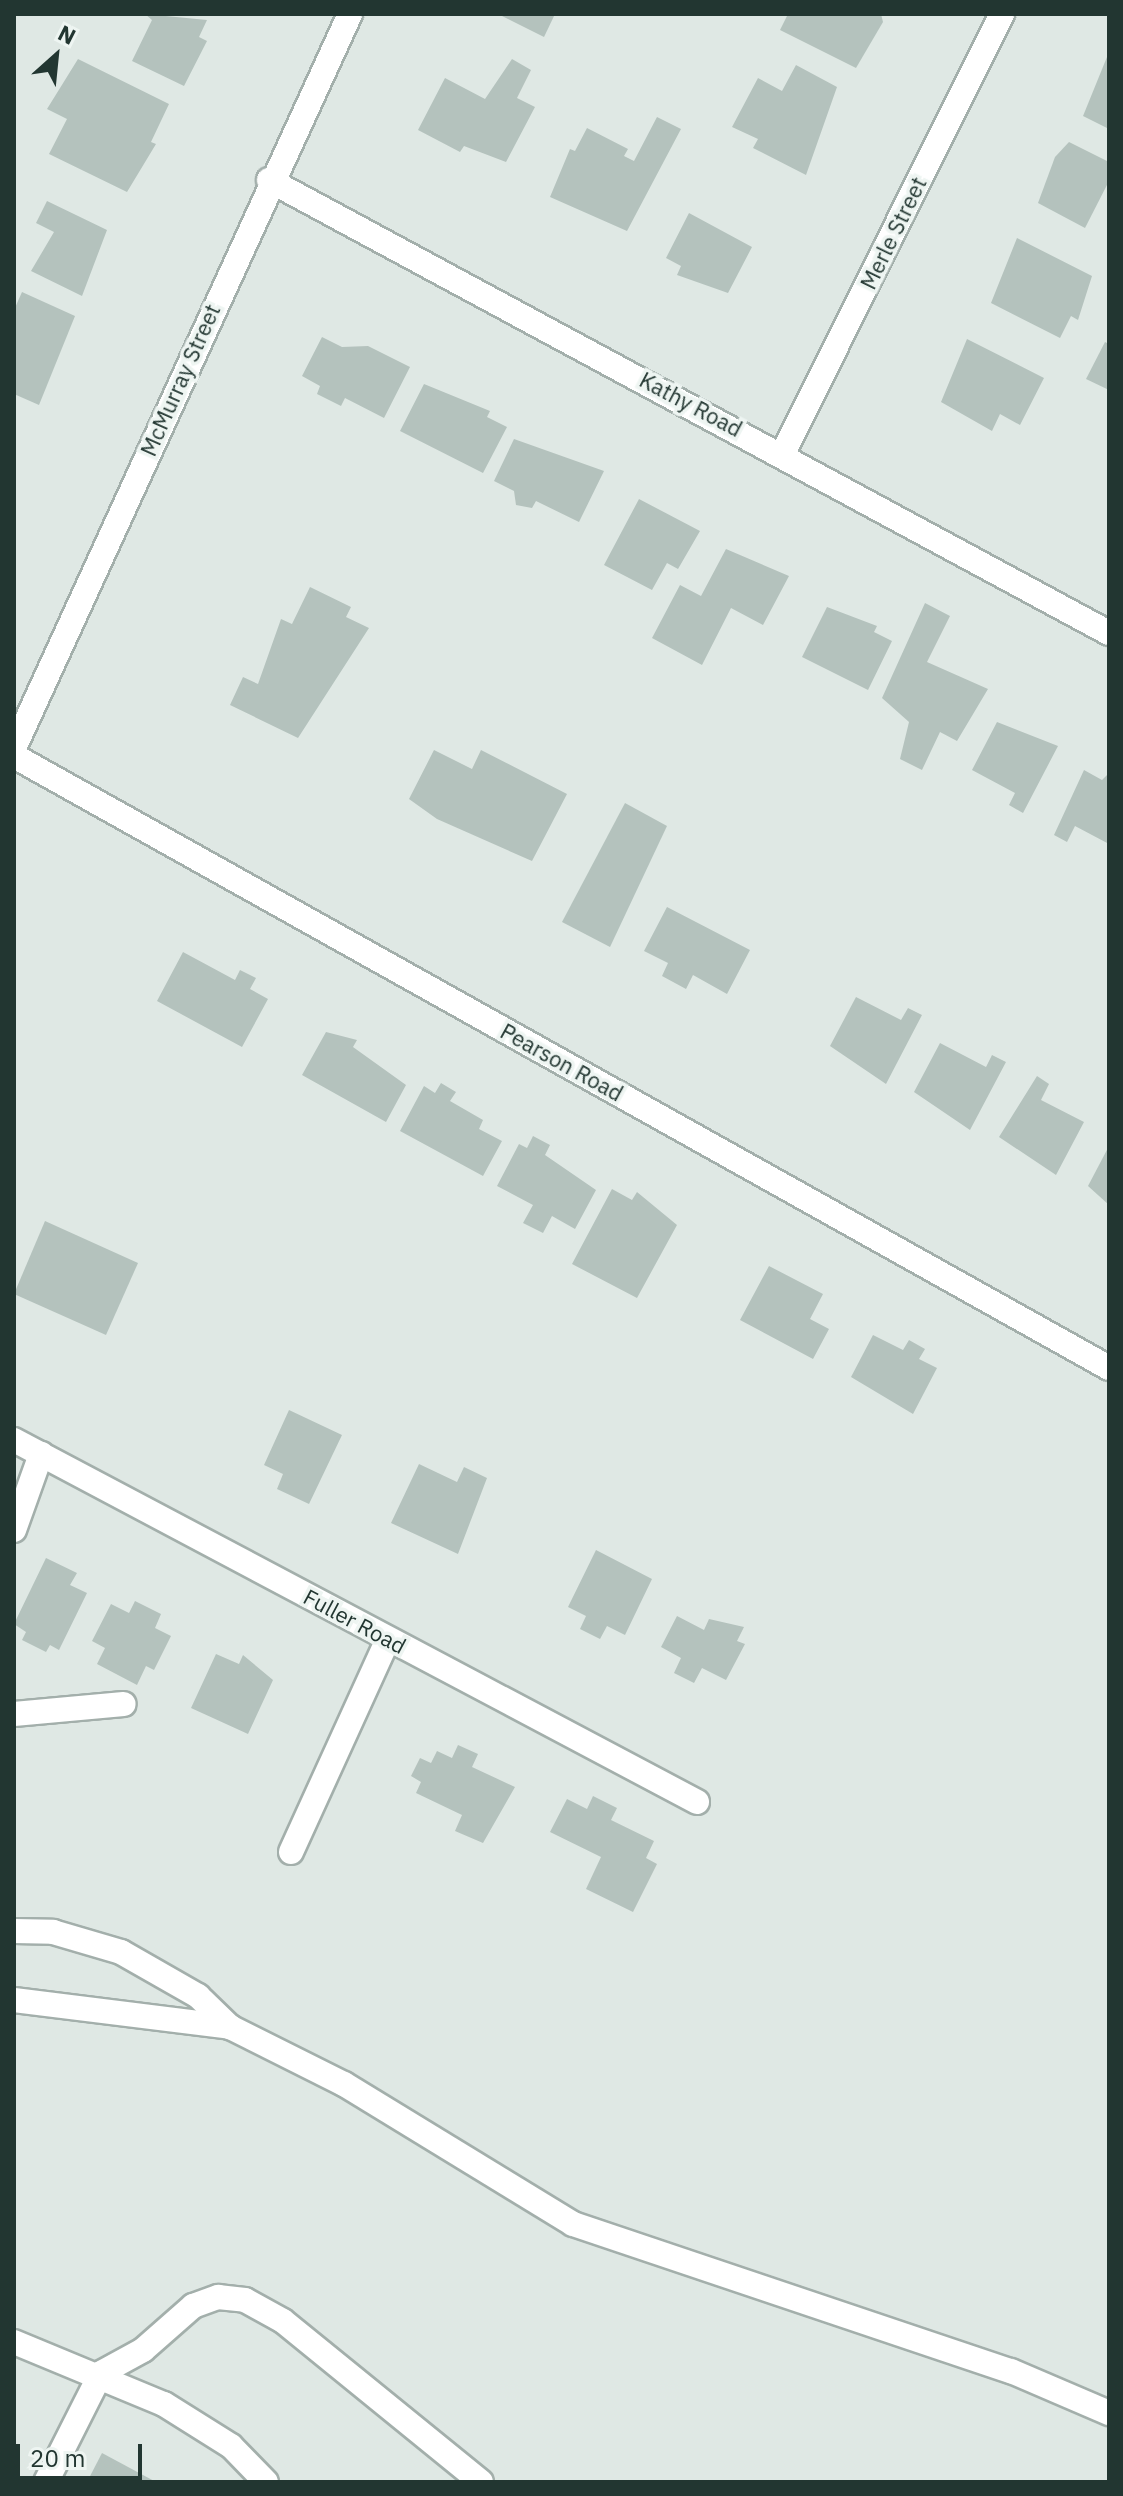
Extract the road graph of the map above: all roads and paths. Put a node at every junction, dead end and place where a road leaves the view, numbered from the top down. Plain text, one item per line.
1 (350, 14) edge
2 (1002, 14) edge
3 (269, 180) junction
4 (783, 453) junction
5 (1109, 633) edge
6 (14, 748) edge
7 (14, 756) edge
8 (1109, 1368) edge
9 (14, 1440) edge
10 (41, 1454) junction
11 (14, 1530) edge
12 (388, 1639) junction
13 (124, 1704) dead end
14 (14, 1714) edge
15 (697, 1802) dead end
16 (291, 1852) dead end
17 (14, 1931) edge
18 (14, 2000) edge
19 (230, 2027) junction
20 (14, 2342) edge
21 (101, 2373) junction
22 (1109, 2413) edge
23 (46, 2482) edge
24 (266, 2482) edge
25 (481, 2482) edge

1 - 3 street, McMurray Street
2 - 4 street, Merle Street
3 - 4 street, Kathy Road
3 - 6 street, McMurray Street
4 - 5 street, Kathy Road
7 - 8 street, Pearson Road
9 - 10 street, Fuller Road
10 - 11 street
10 - 12 street, Fuller Road
12 - 15 street, Fuller Road
12 - 16 street
13 - 14 street
17 - 19 street
18 - 19 street
19 - 22 street
20 - 21 street
21 - 23 street
21 - 24 street
21 - 25 street

